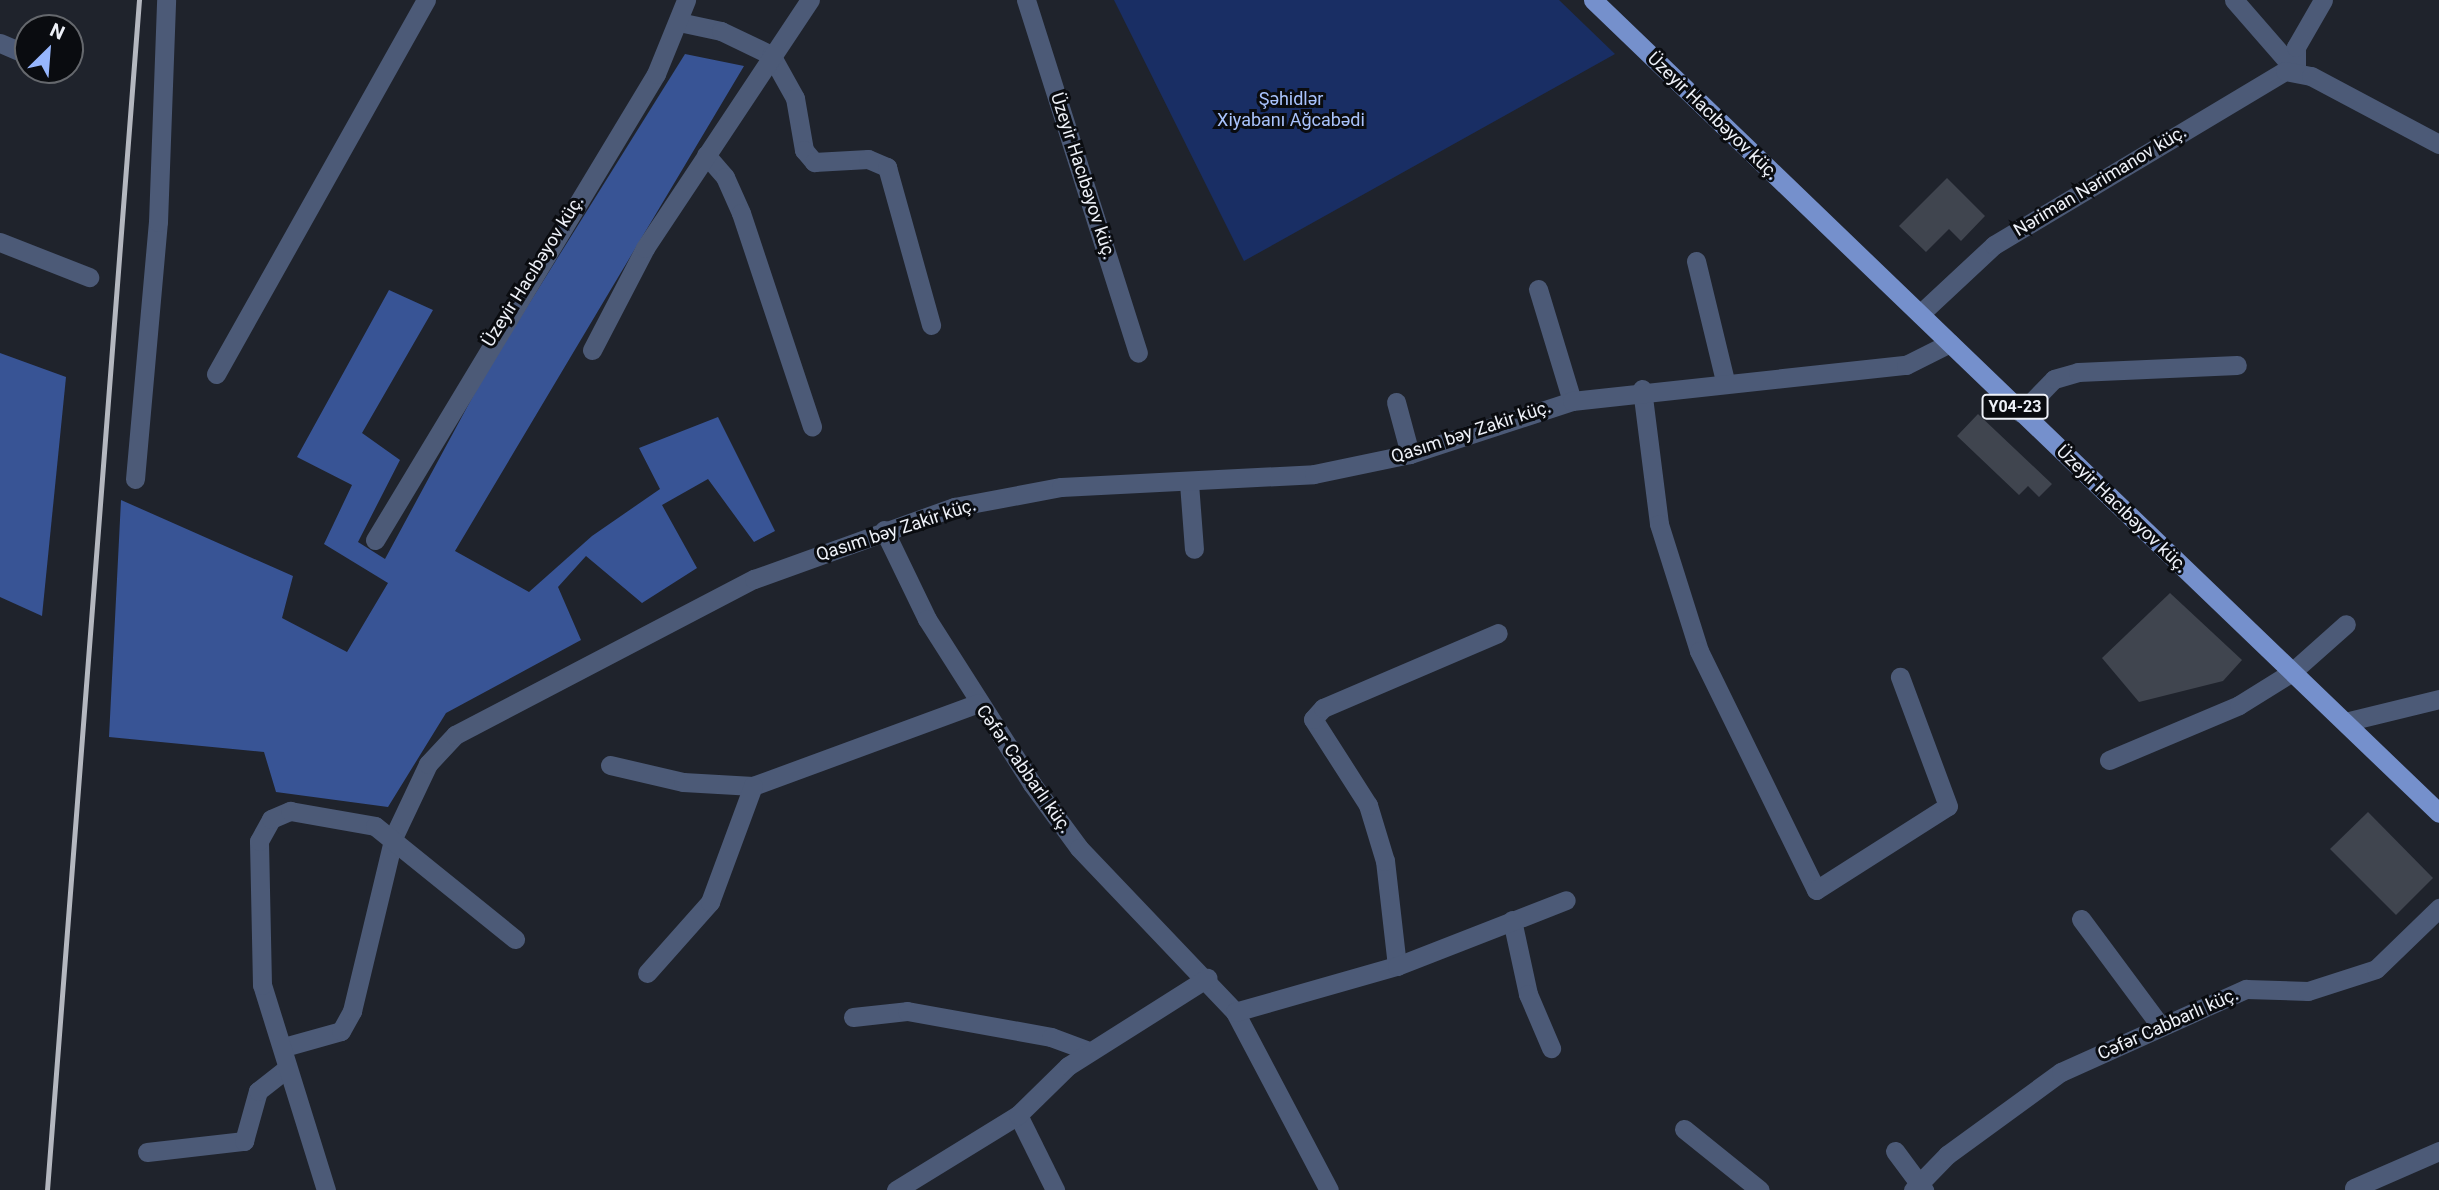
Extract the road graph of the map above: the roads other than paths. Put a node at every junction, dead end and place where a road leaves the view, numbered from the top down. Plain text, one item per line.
1 (166, 0) edge
2 (426, 0) edge
3 (686, 0) edge
4 (810, 0) edge
5 (1026, 0) edge
6 (1593, 0) edge
7 (2234, 0) edge
8 (2323, 0) edge
9 (679, 22) junction
10 (771, 55) junction
11 (2296, 71) junction
12 (2439, 144) edge
13 (706, 155) junction
14 (0, 242) edge
15 (1696, 261) dead end
16 (89, 277) dead end
17 (1538, 289) dead end
18 (1920, 314) junction
19 (931, 325) dead end
20 (1950, 343) junction
21 (592, 350) dead end
22 (1138, 353) dead end
23 (2237, 365) dead end
24 (216, 374) dead end
25 (1726, 381) junction
26 (1642, 389) junction
27 (1572, 401) junction
28 (1396, 402) dead end
29 (2021, 413) junction
30 (812, 427) dead end
31 (1410, 454) junction
32 (135, 479) dead end
33 (1189, 483) junction
34 (884, 530) junction
35 (375, 540) dead end
36 (1194, 549) dead end
37 (2346, 624) dead end
38 (1498, 634) dead end
39 (2292, 672) junction
40 (1900, 677) dead end
41 (2439, 699) edge
42 (978, 703) junction
43 (2345, 722) junction
44 (2109, 760) dead end
45 (610, 765) dead end
46 (752, 786) junction
47 (2439, 813) edge
48 (394, 836) junction
49 (1566, 900) dead end
50 (2439, 908) edge
51 (2081, 919) dead end
52 (1512, 920) junction
53 (515, 939) dead end
54 (1397, 966) junction
55 (647, 973) dead end
56 (1207, 978) junction
57 (1235, 1012) junction
58 (853, 1017) dead end
59 (2159, 1024) junction
60 (284, 1047) junction
61 (1551, 1048) dead end
62 (1089, 1051) junction
63 (285, 1070) junction
64 (1018, 1115) junction
65 (1684, 1129) dead end
66 (1895, 1151) dead end
67 (2439, 1151) edge
68 (147, 1152) dead end
69 (1918, 1188) edge
70 (2354, 1188) dead end
71 (326, 1190) edge
72 (896, 1190) edge
73 (1055, 1190) edge
74 (1329, 1190) edge
75 (1760, 1190) edge

1 - 32 street
2 - 24 street
3 - 9 street, Üzeyir Hacıbəyov küç.
4 - 10 street
5 - 22 street, Üzeyir Hacıbəyov küç.
6 - 18 main road, Üzeyir Hacıbəyov küç. / Y04-23
7 - 11 street
8 - 11 street
9 - 10 street
9 - 35 street, Üzeyir Hacıbəyov küç.
10 - 13 street
10 - 19 street
11 - 12 street
11 - 18 street, Nəriman Nərimanov küç.
13 - 21 street
13 - 30 street
14 - 16 street
15 - 25 street
17 - 27 street
18 - 20 main road, Üzeyir Hacıbəyov küç. / Y04-23
20 - 25 street, Qasım bəy Zakir küç.
20 - 29 main road, Üzeyir Hacıbəyov küç. / Y04-23
23 - 29 street
25 - 26 street, Qasım bəy Zakir küç.
26 - 27 street, Qasım bəy Zakir küç.
26 - 40 street
27 - 31 street, Qasım bəy Zakir küç.
28 - 31 street
29 - 39 main road, Üzeyir Hacıbəyov küç. / Y04-23
31 - 33 street, Qasım bəy Zakir küç.
33 - 34 street, Qasım bəy Zakir küç.
33 - 36 street
34 - 42 street, Cəfər Cabbarlı küç.
34 - 48 street, Qasım bəy Zakir küç.
37 - 39 street
38 - 54 street
39 - 43 main road, Üzeyir Hacıbəyov küç. / Y04-23
39 - 44 street
41 - 43 street
42 - 46 street
42 - 56 street, Cəfər Cabbarlı küç.
43 - 47 main road, Üzeyir Hacıbəyov küç. / Y04-23
45 - 46 street
46 - 55 street
48 - 53 street
48 - 60 street, Qasım bəy Zakir küç.
48 - 60 street
49 - 52 street
50 - 59 street, Cəfər Cabbarlı küç.
51 - 59 street
52 - 54 street
52 - 61 street
54 - 57 street
56 - 57 street, Cəfər Cabbarlı küç.
56 - 62 street
57 - 74 street, Cəfər Cabbarlı küç.
58 - 62 street
59 - 69 street, Cəfər Cabbarlı küç.
60 - 63 street
62 - 64 street
63 - 68 street
63 - 71 street
64 - 72 street
64 - 73 street
65 - 75 street
66 - 69 street
67 - 70 street

